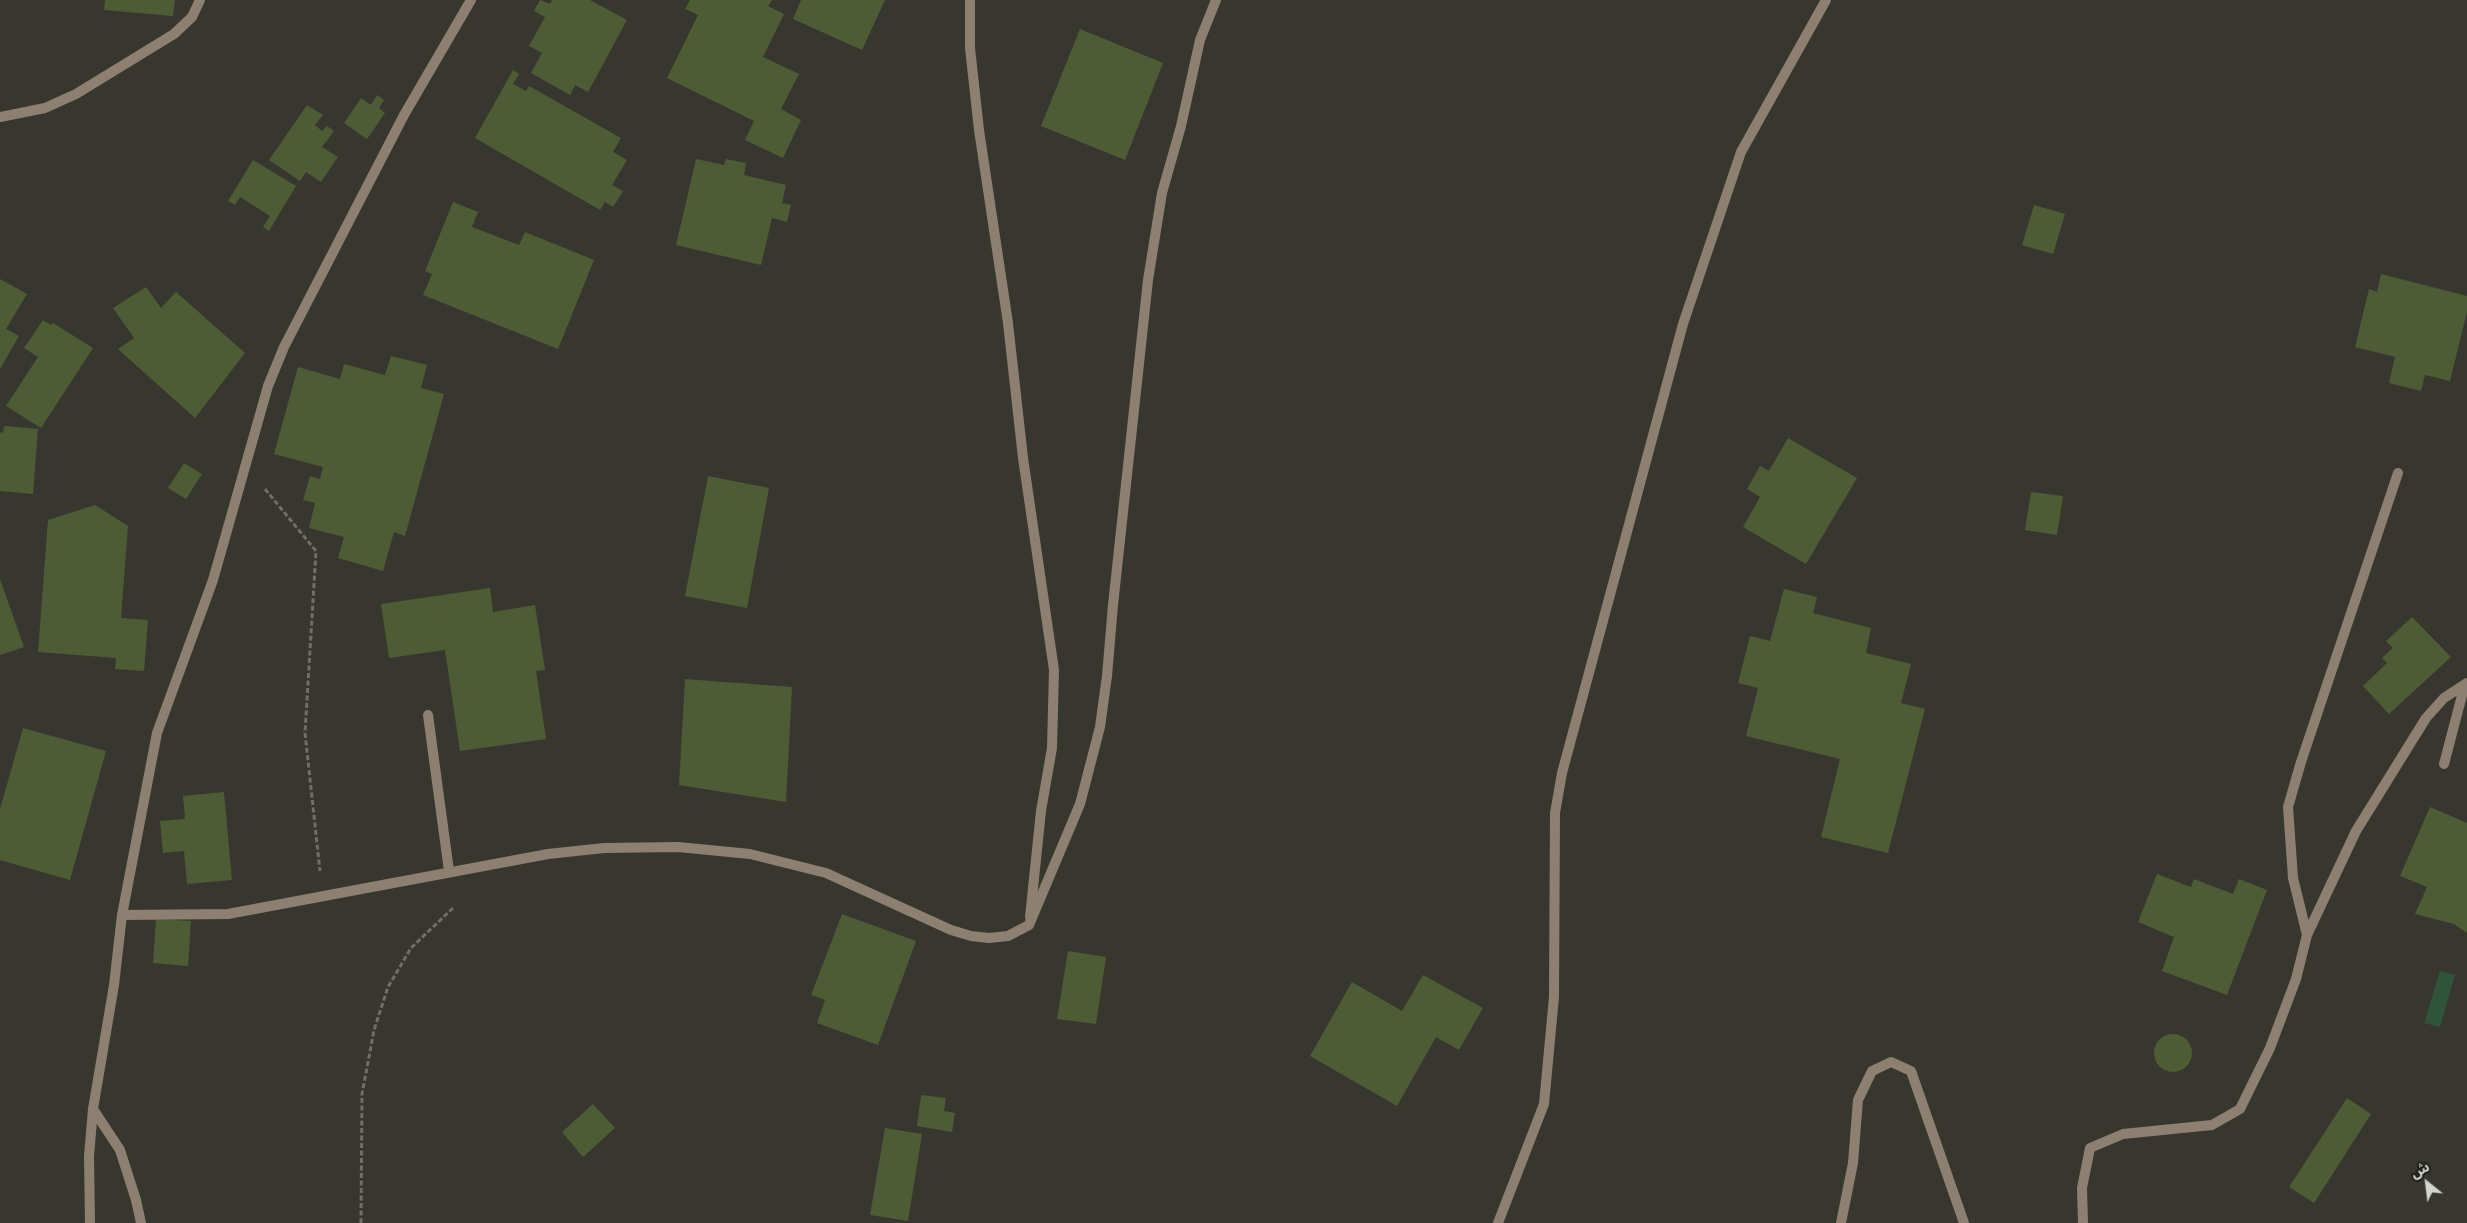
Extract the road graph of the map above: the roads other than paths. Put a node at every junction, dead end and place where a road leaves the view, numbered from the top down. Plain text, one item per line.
1 (200, 0) edge
2 (471, 0) edge
3 (970, 0) edge
4 (1216, 0) edge
5 (1826, 0) edge
6 (0, 116) edge
7 (2398, 473) dead end
8 (2466, 683) edge
9 (428, 715) dead end
10 (2444, 764) dead end
11 (449, 871) junction
12 (122, 915) junction
13 (1029, 925) junction
14 (2307, 935) junction
15 (94, 1109) junction
16 (90, 1223) edge
17 (141, 1223) edge
18 (1498, 1223) edge
19 (1841, 1223) edge
20 (1964, 1223) edge
21 (2083, 1223) edge

1 - 6 street
2 - 12 street
3 - 13 street
4 - 13 street
5 - 18 street
7 - 14 street
8 - 10 street
8 - 14 street
9 - 11 street
11 - 12 street
11 - 13 street
12 - 15 street
14 - 21 street
15 - 16 street
15 - 17 street
19 - 20 street

